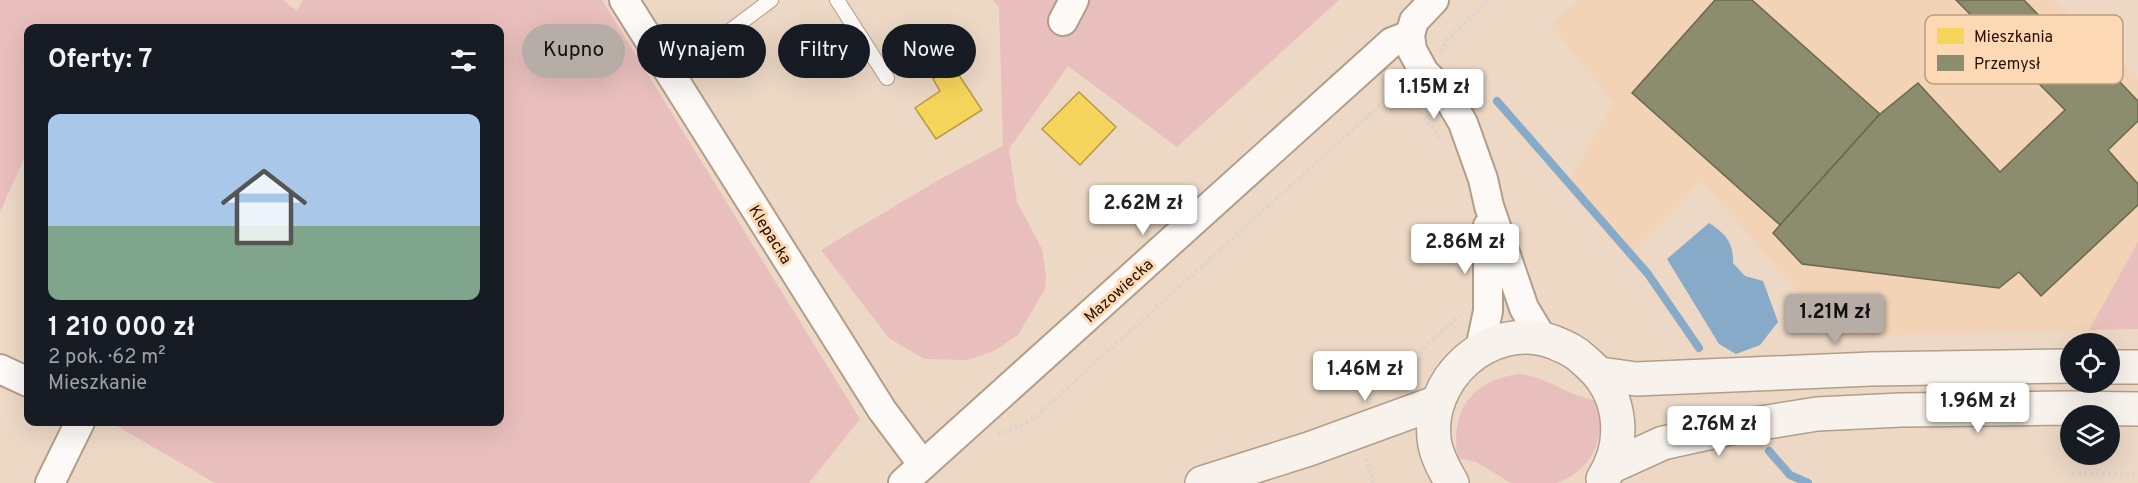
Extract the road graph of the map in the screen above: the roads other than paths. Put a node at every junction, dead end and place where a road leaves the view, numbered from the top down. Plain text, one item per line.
1 (624, 0) edge
2 (771, 0) edge
3 (837, 0) edge
4 (1434, 0) edge
5 (639, 24) edge
6 (739, 24) edge
7 (1410, 35) junction
8 (882, 69) edge
9 (673, 78) edge
10 (1489, 206) junction
11 (1542, 338) junction
12 (1480, 349) junction
13 (2060, 366) edge
14 (2120, 367) edge
15 (2138, 367) edge
16 (0, 369) edge
17 (1600, 374) junction
18 (24, 380) edge
19 (1438, 402) junction
20 (2138, 409) edge
21 (78, 426) edge
22 (913, 474) edge
23 (1605, 475) edge
24 (50, 483) edge
25 (1202, 483) edge
26 (1452, 483) edge

1 - 5 street, Klepacka
2 - 6 lane
3 - 8 lane
4 - 7 street
7 - 10 street
7 - 22 street, Mazowiecka
9 - 22 street, Klepacka
10 - 11 street
10 - 12 street
11 - 12 main road
11 - 17 main road
12 - 19 main road
13 - 17 main road
14 - 15 main road
16 - 18 street
17 - 23 main road
19 - 25 main road
19 - 26 main road
20 - 23 main road
21 - 24 street

